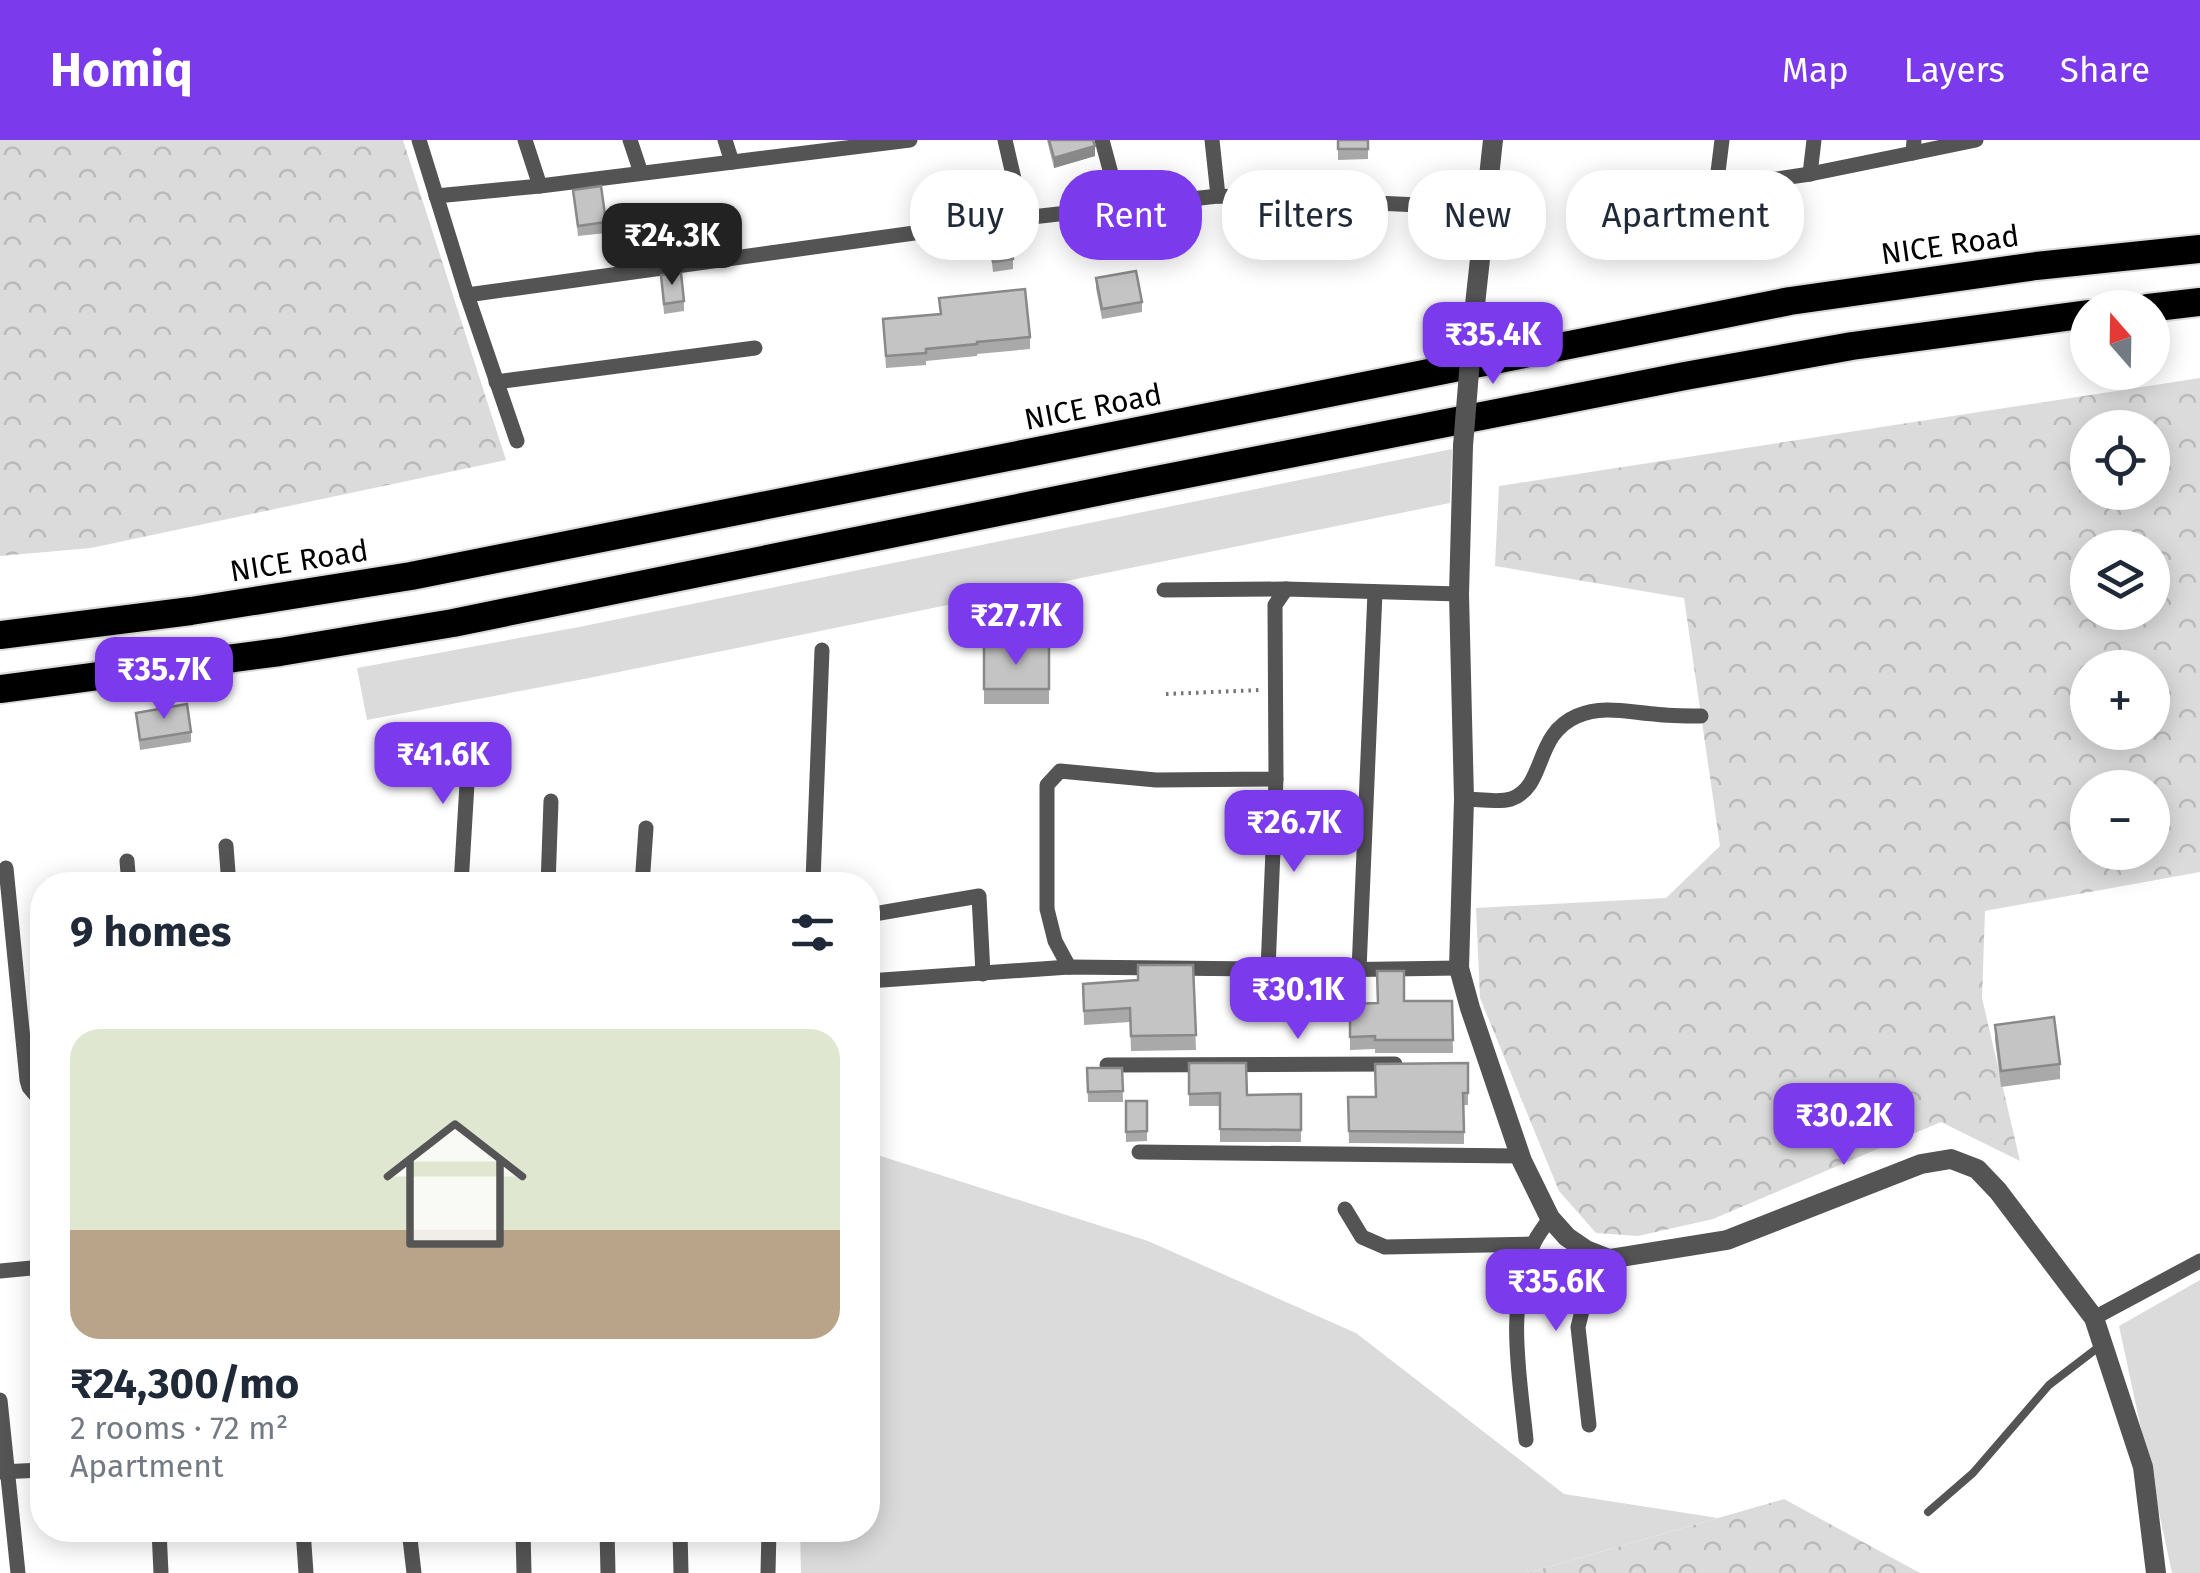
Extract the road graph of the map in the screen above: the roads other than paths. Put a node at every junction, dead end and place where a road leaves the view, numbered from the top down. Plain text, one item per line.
1 (419, 140) edge
2 (525, 140) edge
3 (630, 140) edge
4 (725, 140) edge
5 (910, 140) edge
6 (1004, 140) edge
7 (1102, 140) edge
8 (1212, 140) edge
9 (1493, 140) edge
10 (1722, 140) edge
11 (1814, 140) edge
12 (1976, 140) edge
13 (1914, 147) edge
14 (732, 162) junction
15 (1011, 170) edge
16 (1110, 170) edge
17 (1490, 170) edge
18 (1718, 170) edge
19 (641, 173) junction
20 (1810, 174) junction
21 (1804, 175) edge
22 (540, 186) junction
23 (436, 196) junction
24 (1218, 196) junction
25 (1202, 198) edge
26 (1408, 205) edge
27 (910, 234) edge
28 (2200, 249) edge
29 (1480, 260) edge
30 (466, 295) junction
31 (2200, 302) edge
32 (2170, 305) edge
33 (2070, 316) edge
34 (755, 348) dead end
35 (496, 382) junction
36 (517, 441) dead end
37 (1286, 589) junction
38 (1164, 590) dead end
39 (1375, 592) junction
40 (1459, 594) junction
41 (0, 635) edge
42 (822, 650) dead end
43 (0, 689) edge
44 (1702, 716) dead end
45 (470, 733) dead end
46 (1276, 778) junction
47 (1464, 799) junction
48 (552, 802) dead end
49 (646, 828) dead end
50 (226, 846) dead end
51 (126, 861) dead end
52 (6, 868) dead end
53 (127, 872) edge
54 (228, 872) edge
55 (462, 872) edge
56 (549, 872) edge
57 (643, 872) edge
58 (812, 872) edge
59 (880, 913) edge
60 (1069, 967) junction
61 (1459, 968) junction
62 (1268, 970) junction
63 (1286, 970) edge
64 (1304, 970) edge
65 (1359, 970) junction
66 (982, 974) junction
67 (880, 980) edge
68 (1412, 1064) edge
69 (1106, 1065) edge
70 (30, 1087) edge
71 (1139, 1152) dead end
72 (1520, 1156) junction
73 (1345, 1209) dead end
74 (1550, 1218) junction
75 (1533, 1244) junction
76 (1609, 1259) junction
77 (2200, 1260) edge
78 (30, 1268) edge
79 (0, 1271) edge
80 (2094, 1318) junction
81 (2104, 1344) junction
82 (0, 1400) edge
83 (1589, 1425) dead end
84 (1526, 1440) dead end
85 (30, 1471) edge
86 (4, 1472) edge
87 (1928, 1512) dead end
88 (160, 1542) edge
89 (304, 1542) edge
90 (410, 1542) edge
91 (523, 1542) edge
92 (607, 1542) edge
93 (681, 1542) edge
94 (769, 1542) edge
95 (18, 1573) edge
96 (161, 1573) edge
97 (306, 1573) edge
98 (414, 1573) edge
99 (524, 1573) edge
100 (608, 1573) edge
101 (682, 1573) edge
102 (768, 1573) edge
103 (2156, 1573) edge

1 - 23 street
2 - 22 street
3 - 19 street
4 - 14 street
5 - 14 street
6 - 15 street
7 - 16 street
8 - 24 street
9 - 17 street
10 - 18 street
11 - 20 street
12 - 13 street
13 - 20 street
14 - 19 street
19 - 22 street
20 - 21 street
22 - 23 street
23 - 30 street
24 - 25 street
24 - 26 street
27 - 30 street
28 - 41 highway, NICE Road
29 - 40 street, bridge
30 - 35 street
31 - 32 highway
33 - 43 highway
34 - 35 street
35 - 36 street
37 - 38 street
37 - 39 street
37 - 46 street
39 - 40 street
39 - 65 street
40 - 47 street
42 - 58 street
44 - 47 street
45 - 55 street
46 - 60 street
46 - 62 street
47 - 61 street
48 - 56 street
49 - 57 street
50 - 54 street
51 - 53 street
52 - 70 street
59 - 66 street
60 - 62 street
60 - 66 street
61 - 65 street
61 - 72 street
62 - 63 street
64 - 65 street
66 - 67 street
68 - 69 street
71 - 72 street
72 - 74 street
73 - 75 street
74 - 75 street
74 - 76 street
75 - 84 street
76 - 80 street
76 - 83 street
77 - 80 street
78 - 79 street
80 - 81 street
81 - 87 lane
81 - 103 street
82 - 86 street
85 - 86 street
86 - 95 street
88 - 96 street
89 - 97 street
90 - 98 street
91 - 99 street
92 - 100 street
93 - 101 street
94 - 102 street

